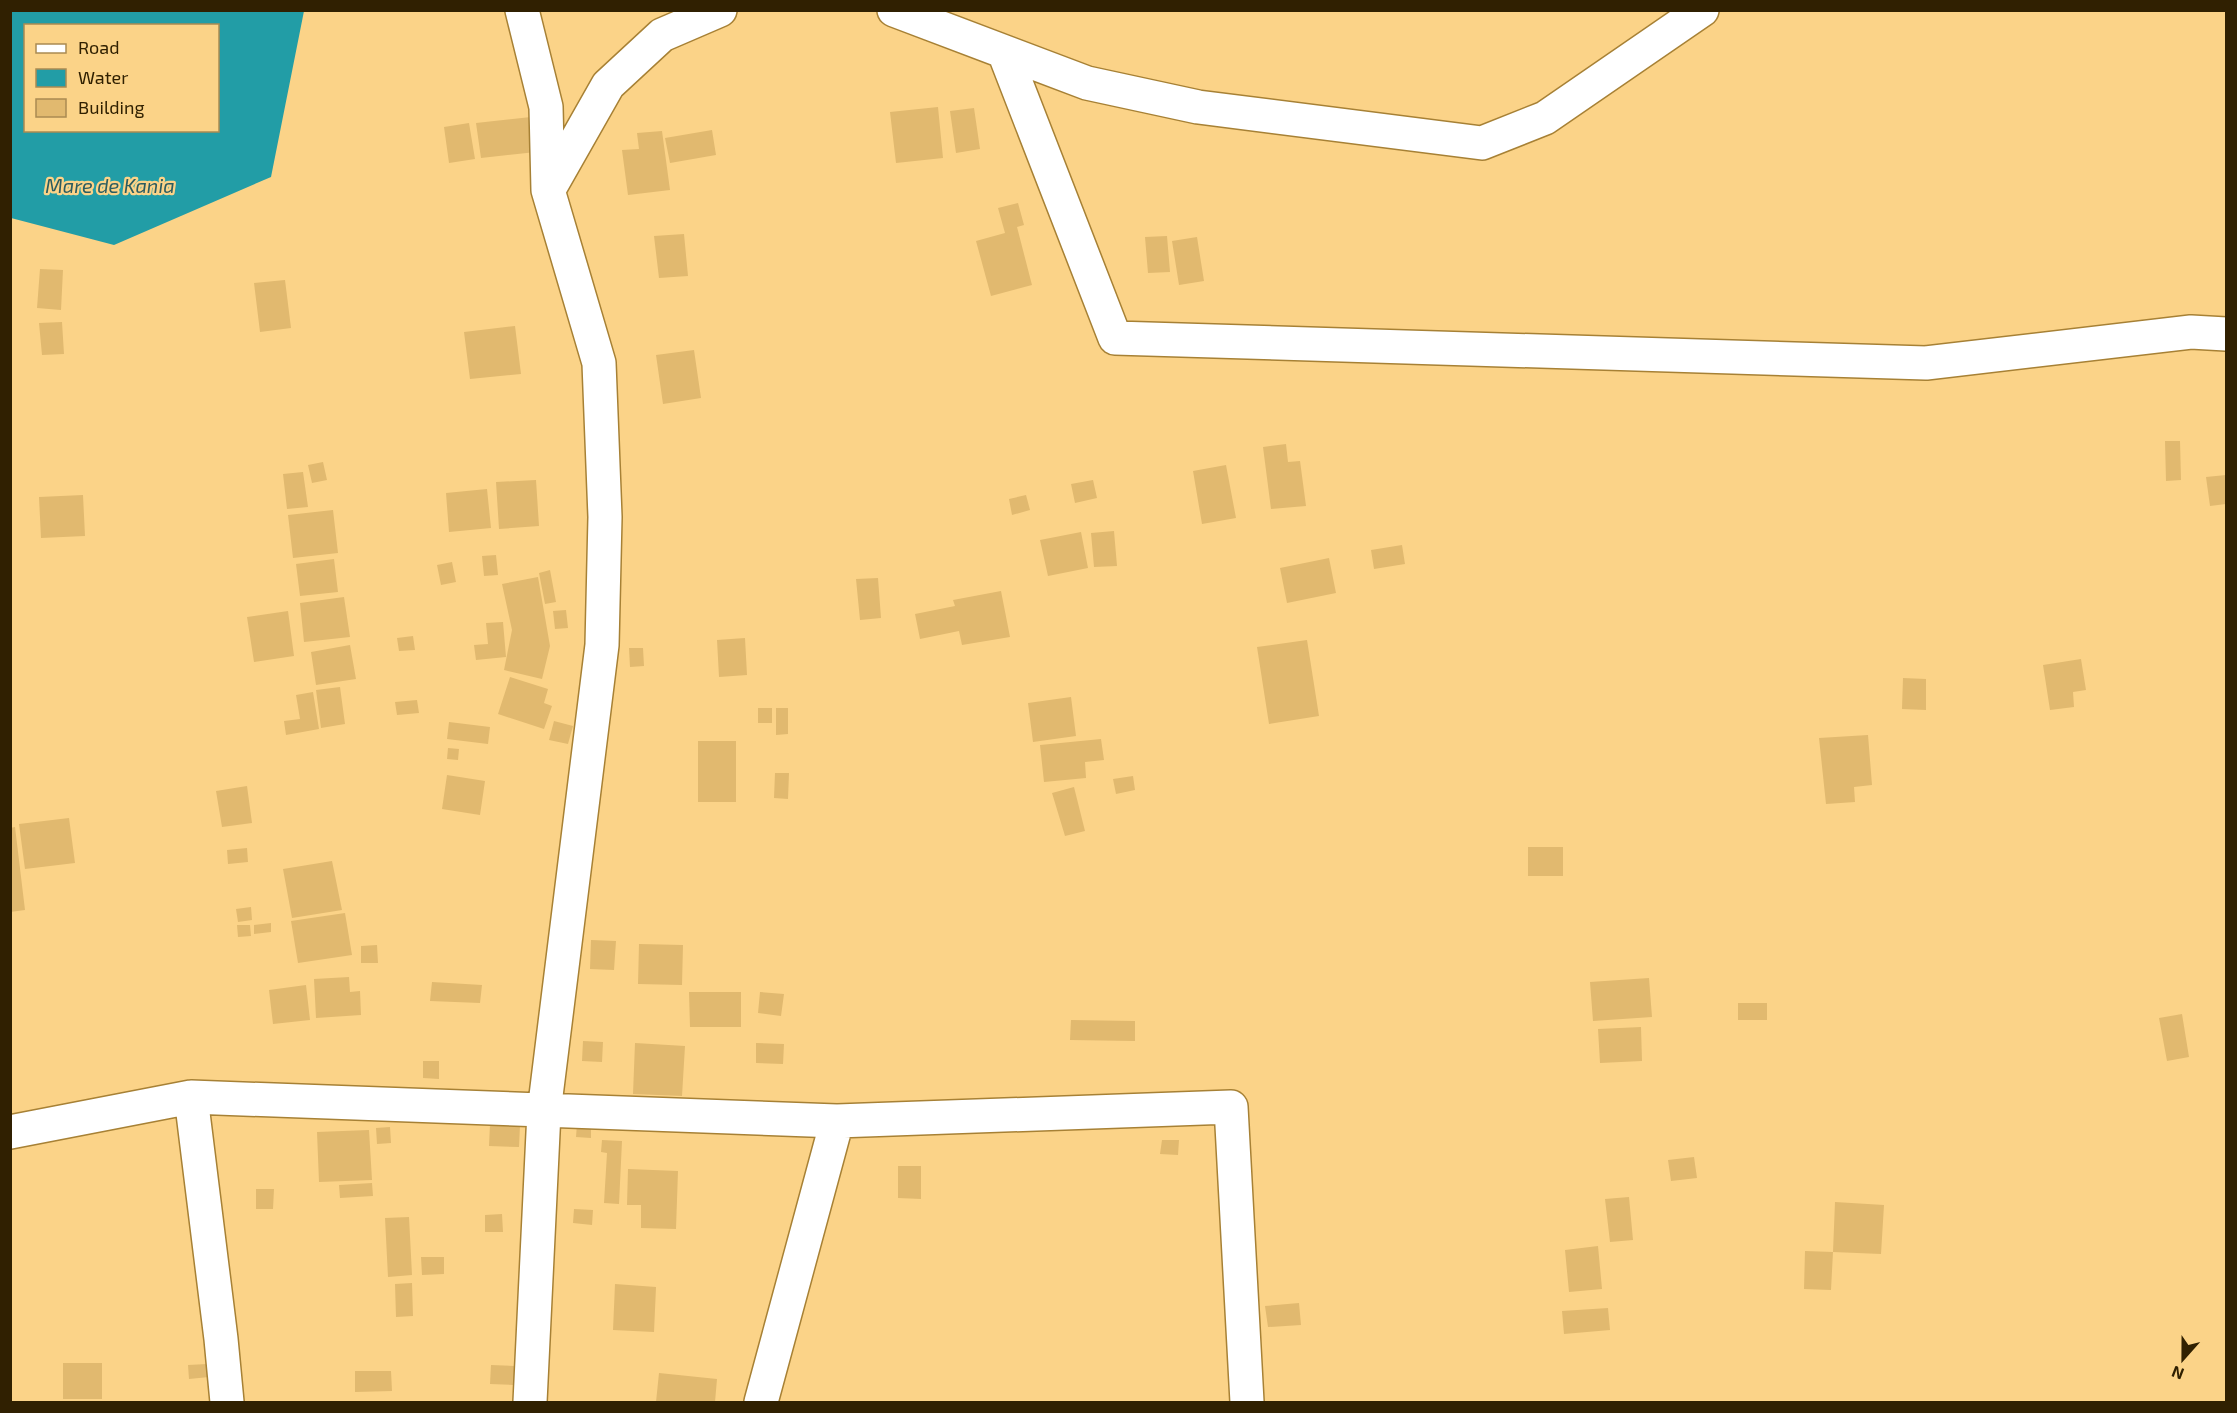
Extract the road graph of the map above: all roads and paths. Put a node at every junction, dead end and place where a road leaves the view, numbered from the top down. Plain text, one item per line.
1 (522, 10) edge
2 (720, 10) edge
3 (894, 10) edge
4 (1702, 10) edge
5 (1004, 52) junction
6 (549, 190) junction
7 (2226, 334) edge
8 (191, 1097) junction
9 (544, 1112) junction
10 (837, 1120) junction
11 (10, 1132) edge
12 (226, 1402) edge
13 (530, 1402) edge
14 (761, 1402) edge
15 (1246, 1402) edge

1 - 6 street
2 - 6 street
3 - 5 street
4 - 5 street
5 - 7 street
6 - 9 street
8 - 9 street
8 - 11 street
8 - 12 street
9 - 10 street
9 - 13 street
10 - 14 street
10 - 15 street

